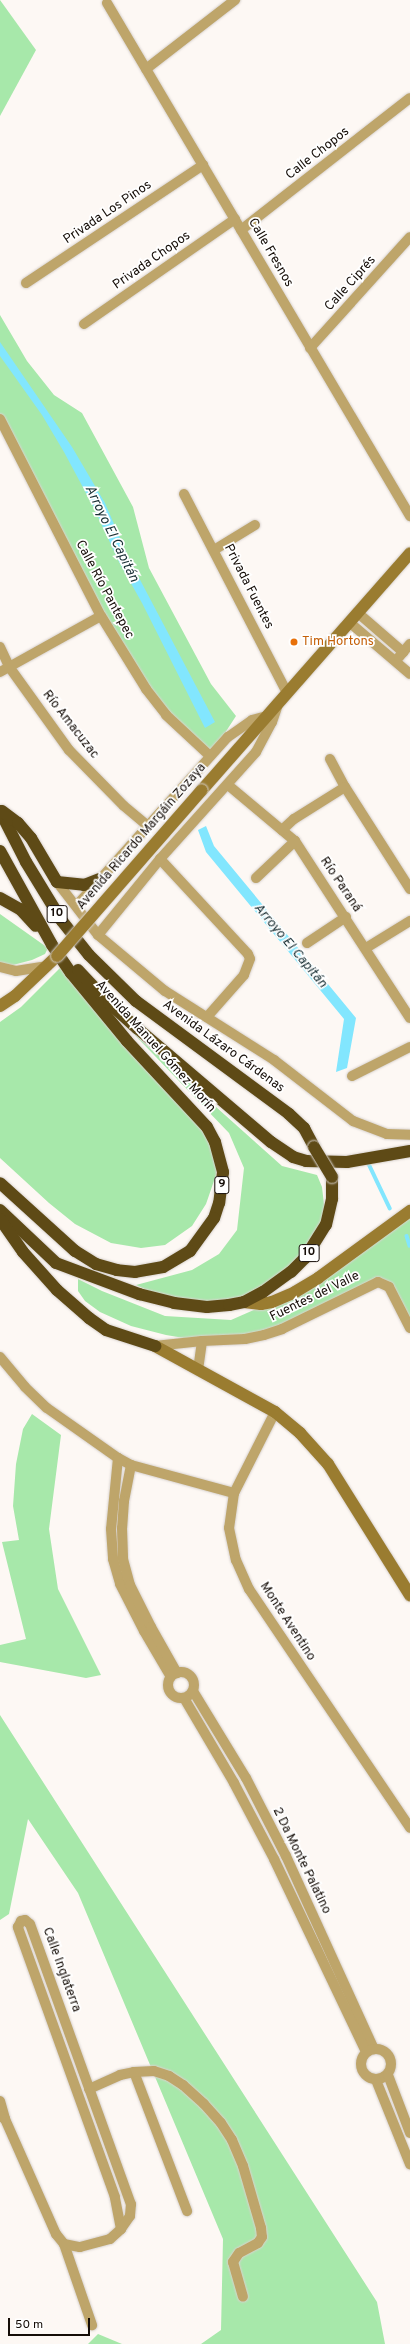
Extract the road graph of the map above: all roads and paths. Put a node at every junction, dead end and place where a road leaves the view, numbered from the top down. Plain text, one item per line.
1 (235, 0) edge
2 (107, 3) dead end
3 (146, 68) junction
4 (410, 98) edge
5 (203, 165) junction
6 (235, 219) junction
7 (241, 230) junction
8 (410, 237) edge
9 (26, 283) dead end
10 (84, 324) dead end
11 (310, 348) junction
12 (0, 419) edge
13 (184, 494) dead end
14 (410, 516) edge
15 (255, 525) dead end
16 (214, 550) junction
17 (410, 553) edge
18 (358, 613) junction
19 (101, 616) junction
20 (349, 622) junction
21 (410, 644) edge
22 (0, 647) edge
23 (403, 652) junction
24 (395, 662) junction
25 (10, 668) junction
26 (0, 672) edge
27 (410, 674) edge
28 (287, 693) junction
29 (279, 703) junction
30 (267, 716) junction
31 (210, 756) junction
32 (330, 759) dead end
33 (228, 785) junction
34 (344, 787) junction
35 (0, 810) edge
36 (148, 826) junction
37 (282, 830) junction
38 (295, 841) junction
39 (0, 851) edge
40 (160, 859) junction
41 (0, 862) edge
42 (11, 872) junction
43 (256, 878) dead end
44 (100, 879) junction
45 (57, 882) junction
46 (410, 889) edge
47 (0, 898) edge
48 (77, 905) junction
49 (346, 917) junction
50 (410, 921) edge
51 (98, 935) junction
52 (307, 943) dead end
53 (366, 948) junction
54 (55, 950) junction
55 (48, 966) junction
56 (0, 968) edge
57 (0, 1006) edge
58 (207, 1017) junction
59 (410, 1018) edge
60 (410, 1047) edge
61 (352, 1076) dead end
62 (410, 1135) edge
63 (410, 1151) edge
64 (0, 1183) edge
65 (0, 1210) edge
66 (410, 1211) edge
67 (0, 1219) edge
68 (244, 1302) junction
69 (410, 1328) edge
70 (202, 1341) junction
71 (155, 1346) junction
72 (0, 1357) edge
73 (198, 1370) junction
74 (275, 1412) junction
75 (118, 1458) junction
76 (131, 1465) junction
77 (234, 1493) junction
78 (410, 1595) edge
79 (174, 1675) junction
80 (193, 1690) junction
81 (184, 1698) junction
82 (410, 1828) edge
83 (370, 2051) junction
84 (134, 2072) junction
85 (388, 2075) junction
86 (376, 2080) junction
87 (89, 2089) junction
88 (0, 2102) edge
89 (3, 2118) edge
90 (410, 2133) edge
91 (410, 2164) edge
92 (187, 2211) dead end
93 (121, 2229) junction
94 (64, 2244) junction
95 (243, 2297) dead end
96 (92, 2325) dead end

1 - 3 street
2 - 3 street, Calle Fresnos
3 - 5 street, Calle Fresnos
4 - 7 street, Calle Chopos
5 - 6 street, Calle Fresnos
5 - 9 street, Privada Los Pinos
6 - 7 street, Calle Fresnos
6 - 10 street, Privada Chopos
7 - 11 street, Calle Fresnos
8 - 11 street, Calle Ciprés
11 - 14 street, Calle Fresnos
12 - 19 street, Calle Río Pantepec
13 - 16 street, Privada Fuentes
15 - 16 street
16 - 28 street, Privada Fuentes
17 - 18 street, Avenida Ricardo Margáin Zozaya
18 - 20 street, Avenida Ricardo Margáin Zozaya
18 - 23 street
19 - 25 street
19 - 31 street, Calle Río Pantepec
20 - 24 street
20 - 28 street, Avenida Ricardo Margáin Zozaya
21 - 23 street
22 - 25 street, Río Amacuzac
23 - 24 street
24 - 27 street
25 - 26 street
25 - 36 street, Río Amacuzac
28 - 29 street, Avenida Ricardo Margáin Zozaya
29 - 30 street, Avenida Ricardo Margáin Zozaya
29 - 33 street
30 - 31 street, Avenida Ricardo Margáin Zozaya
30 - 54 street, Avenida Ricardo Margáin Zozaya, bridge
31 - 36 street, Avenida Ricardo Margáin Zozaya
32 - 34 street
33 - 37 street, Río Paraná
33 - 40 street
34 - 37 street
34 - 46 street
35 - 45 highway
35 - 68 highway, Avenida Lázaro Cárdenas / 10, bridge
36 - 44 street, Avenida Ricardo Margáin Zozaya
37 - 38 street, Río Paraná
38 - 43 street
38 - 49 street, Río Paraná
39 - 42 highway, 10
40 - 51 street
40 - 58 street
41 - 42 highway
42 - 54 highway, 10
44 - 45 highway
44 - 48 street, Avenida Ricardo Margáin Zozaya
45 - 48 street
47 - 54 highway
48 - 51 street
49 - 52 street
49 - 53 street, Río Paraná
50 - 53 street
51 - 58 street
53 - 59 street, Río Paraná
54 - 55 street, Avenida Ricardo Margáin Zozaya
54 - 63 highway
54 - 64 highway, Avenida Manuel Gómez Morín / 9
55 - 56 street
55 - 57 street, Avenida Ricardo Margáin Zozaya
58 - 62 street
60 - 61 street
65 - 68 highway
66 - 68 street
67 - 71 highway
69 - 70 street, Fuentes del Valle
70 - 71 street, Fuentes del Valle
70 - 73 street
71 - 73 street
72 - 75 street
73 - 74 street
74 - 77 street, Monte Aventino
74 - 78 street
75 - 76 street
75 - 79 street
76 - 77 street
76 - 79 street
77 - 82 street, Monte Aventino
79 - 80 street
79 - 81 street
80 - 81 street
80 - 83 street, 2 Da Monte Palatino
81 - 83 street, 2 Da Monte Palatino
83 - 85 street
83 - 86 street
84 - 87 street
84 - 92 street
84 - 95 street
85 - 86 street
85 - 90 street
86 - 91 street
87 - 93 street, Calle Inglaterra
87 - 93 street, Calle Inglaterra
88 - 89 street
89 - 94 street
93 - 94 street, Calle Inglaterra
94 - 96 street

